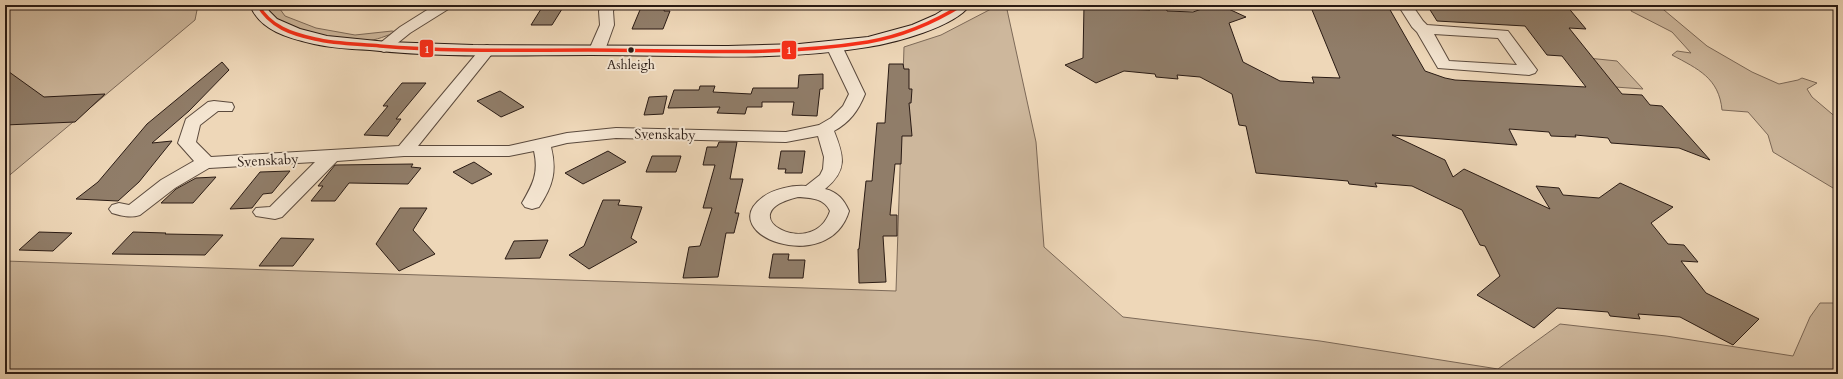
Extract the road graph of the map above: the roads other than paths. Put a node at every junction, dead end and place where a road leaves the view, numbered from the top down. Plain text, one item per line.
1 (258, 5) edge
2 (445, 5) edge
3 (609, 5) edge
4 (962, 5) edge
5 (1405, 5) edge
6 (1423, 29) junction
7 (834, 46) junction
8 (384, 47) junction
9 (488, 50) junction
10 (597, 50) junction
11 (226, 107) dead end
12 (824, 129) junction
13 (541, 144) junction
14 (404, 151) junction
15 (330, 157) junction
16 (206, 163) junction
17 (812, 191) dead end
18 (532, 203) dead end
19 (132, 211) dead end
20 (275, 213) dead end

1 - 8 street
2 - 8 street
3 - 10 street
4 - 7 street
5 - 6 street
6 - 6 street
7 - 10 street
7 - 12 street, Svenskaby
8 - 9 street
9 - 10 street
9 - 14 street
11 - 16 street
12 - 13 street, Svenskaby
12 - 17 street
13 - 14 street, Svenskaby
13 - 18 street
14 - 15 street, Svenskaby
15 - 16 street, Svenskaby
15 - 20 street, Svenskaby
16 - 19 street, Svenskaby

